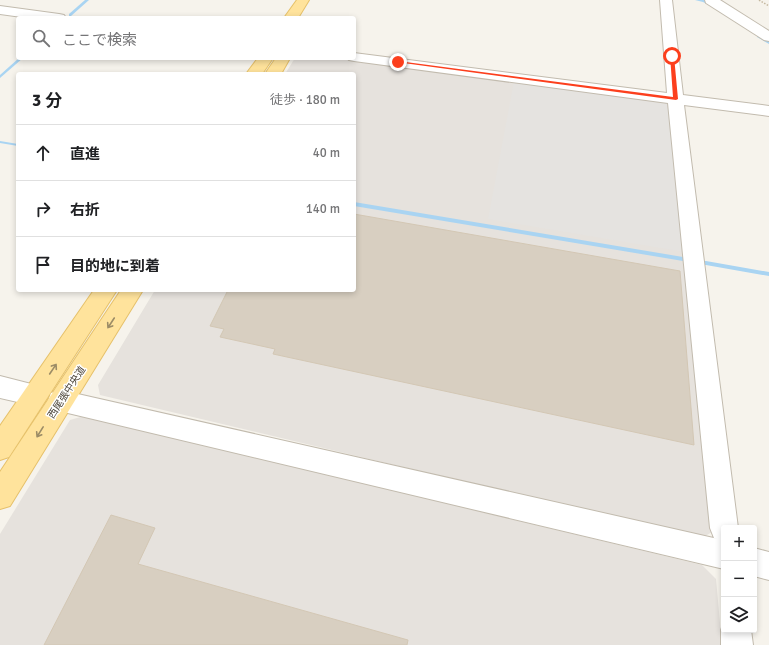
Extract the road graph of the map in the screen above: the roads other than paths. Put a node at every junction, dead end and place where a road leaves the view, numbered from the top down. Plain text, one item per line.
1 (303, 0) edge
2 (666, 0) edge
3 (711, 0) edge
4 (0, 10) edge
5 (45, 16) edge
6 (293, 16) edge
7 (769, 37) edge
8 (356, 57) edge
9 (264, 60) edge
10 (282, 60) edge
11 (256, 72) edge
12 (274, 72) edge
13 (676, 99) junction
14 (769, 111) edge
15 (105, 292) edge
16 (131, 292) edge
17 (0, 387) edge
18 (35, 396) junction
19 (60, 401) junction
20 (0, 448) edge
21 (0, 496) edge
22 (724, 525) edge
23 (721, 554) edge
24 (757, 563) edge
25 (769, 566) edge
26 (736, 633) edge
27 (737, 645) edge

1 - 6 main road
2 - 13 street
3 - 7 street
4 - 5 street
8 - 13 street
9 - 11 main road
10 - 12 main road
13 - 14 street
13 - 22 street
18 -> 15 main road
16 -> 19 main road, 西尾張中央道
17 - 18 street
18 - 20 main road
19 -> 21 main road, 西尾張中央道
19 - 23 street
24 - 25 street
26 - 27 street

